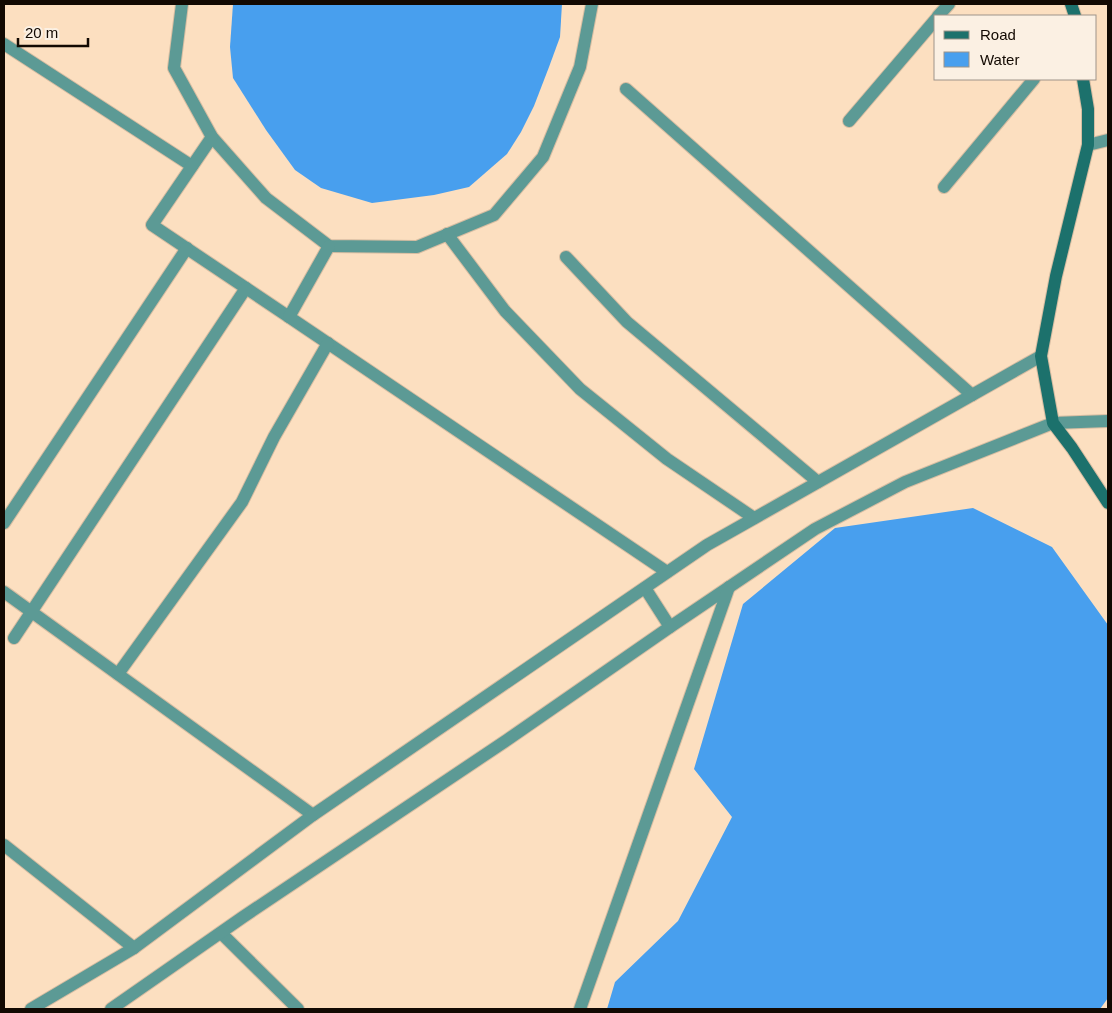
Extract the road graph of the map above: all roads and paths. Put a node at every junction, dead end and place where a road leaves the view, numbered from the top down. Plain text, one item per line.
1 (182, 4) edge
2 (592, 4) edge
3 (949, 4) edge
4 (939, 15) edge
5 (934, 21) edge
6 (4, 44) edge
7 (1033, 80) edge
8 (1083, 80) edge
9 (626, 89) dead end
10 (850, 121) dead end
11 (212, 137) junction
12 (1108, 140) edge
13 (1088, 145) junction
14 (192, 166) junction
15 (944, 187) dead end
16 (447, 234) junction
17 (329, 246) junction
18 (187, 248) junction
19 (566, 257) dead end
20 (246, 288) junction
21 (289, 317) junction
22 (328, 343) junction
23 (1041, 356) junction
24 (972, 395) junction
25 (1108, 421) edge
26 (1053, 423) junction
27 (818, 482) junction
28 (1108, 503) edge
29 (754, 518) junction
30 (4, 524) edge
31 (667, 572) junction
32 (729, 587) junction
33 (645, 588) junction
34 (4, 592) edge
35 (32, 612) junction
36 (670, 627) junction
37 (14, 638) dead end
38 (118, 674) junction
39 (313, 815) junction
40 (4, 845) edge
41 (221, 933) junction
42 (134, 948) junction
43 (31, 1009) edge
44 (111, 1009) edge
45 (298, 1009) edge
46 (580, 1009) edge

1 - 11 street
2 - 16 street
3 - 4 street
5 - 10 street
6 - 14 street
7 - 15 street
8 - 13 main road
9 - 24 street
11 - 14 street
11 - 17 street
12 - 13 street
13 - 23 main road
14 - 18 street
16 - 17 street
16 - 29 street
17 - 21 street
18 - 20 street
18 - 30 street
19 - 27 street
20 - 21 street
20 - 35 street
21 - 22 street
22 - 31 street
22 - 38 street
23 - 24 street
23 - 26 main road
24 - 27 street
25 - 26 street
26 - 28 main road
26 - 32 street
27 - 29 street
29 - 31 street
31 - 33 street
32 - 36 street
32 - 46 street
33 - 36 street
33 - 39 street
34 - 35 street
35 - 37 street
35 - 38 street
36 - 41 street
38 - 39 street
39 - 42 street
40 - 42 street
41 - 44 street
41 - 45 street
42 - 43 street

